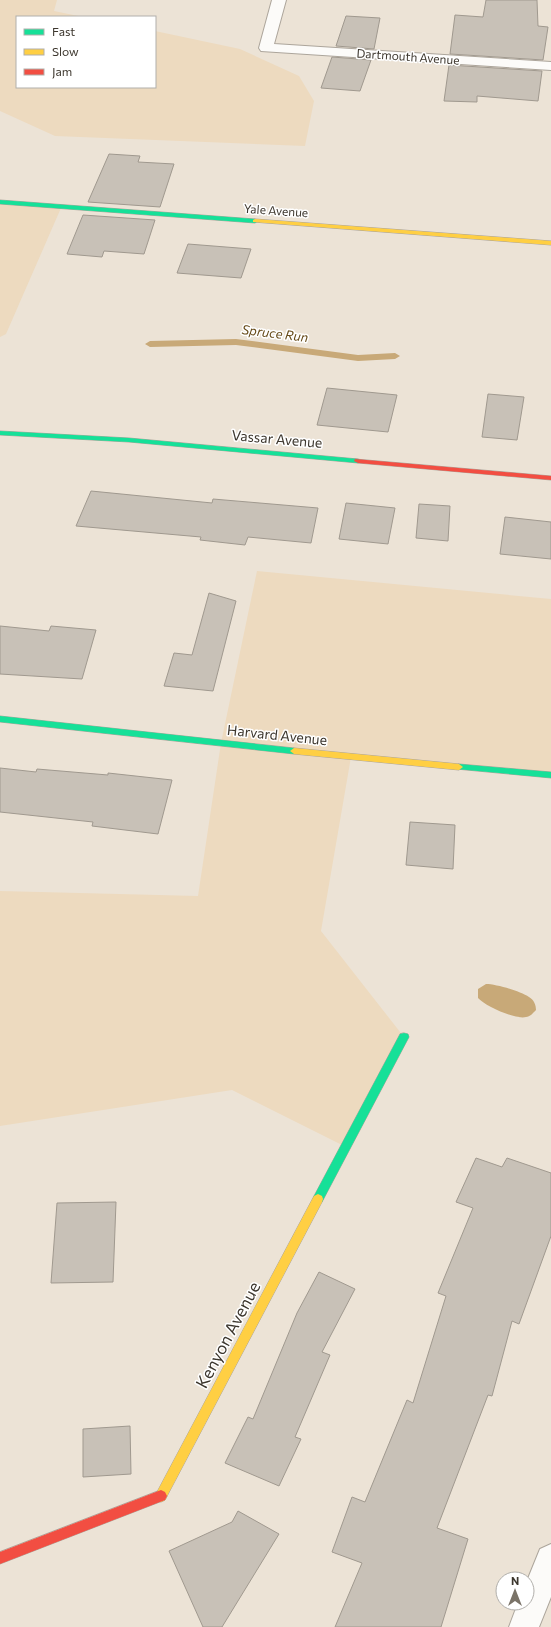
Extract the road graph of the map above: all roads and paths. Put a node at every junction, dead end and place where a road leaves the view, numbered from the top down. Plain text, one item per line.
1 (279, 0) edge
2 (551, 66) edge
3 (0, 202) edge
4 (551, 243) edge
5 (0, 433) edge
6 (551, 478) edge
7 (0, 719) edge
8 (551, 775) edge
9 (404, 1037) dead end
10 (0, 1558) edge
11 (551, 1559) edge
12 (524, 1627) edge

1 - 2 street, Dartmouth Avenue
3 - 4 street, Yale Avenue
5 - 6 street, Vassar Avenue
7 - 8 street, Harvard Avenue
9 - 10 street, Kenyon Avenue
11 - 12 street

